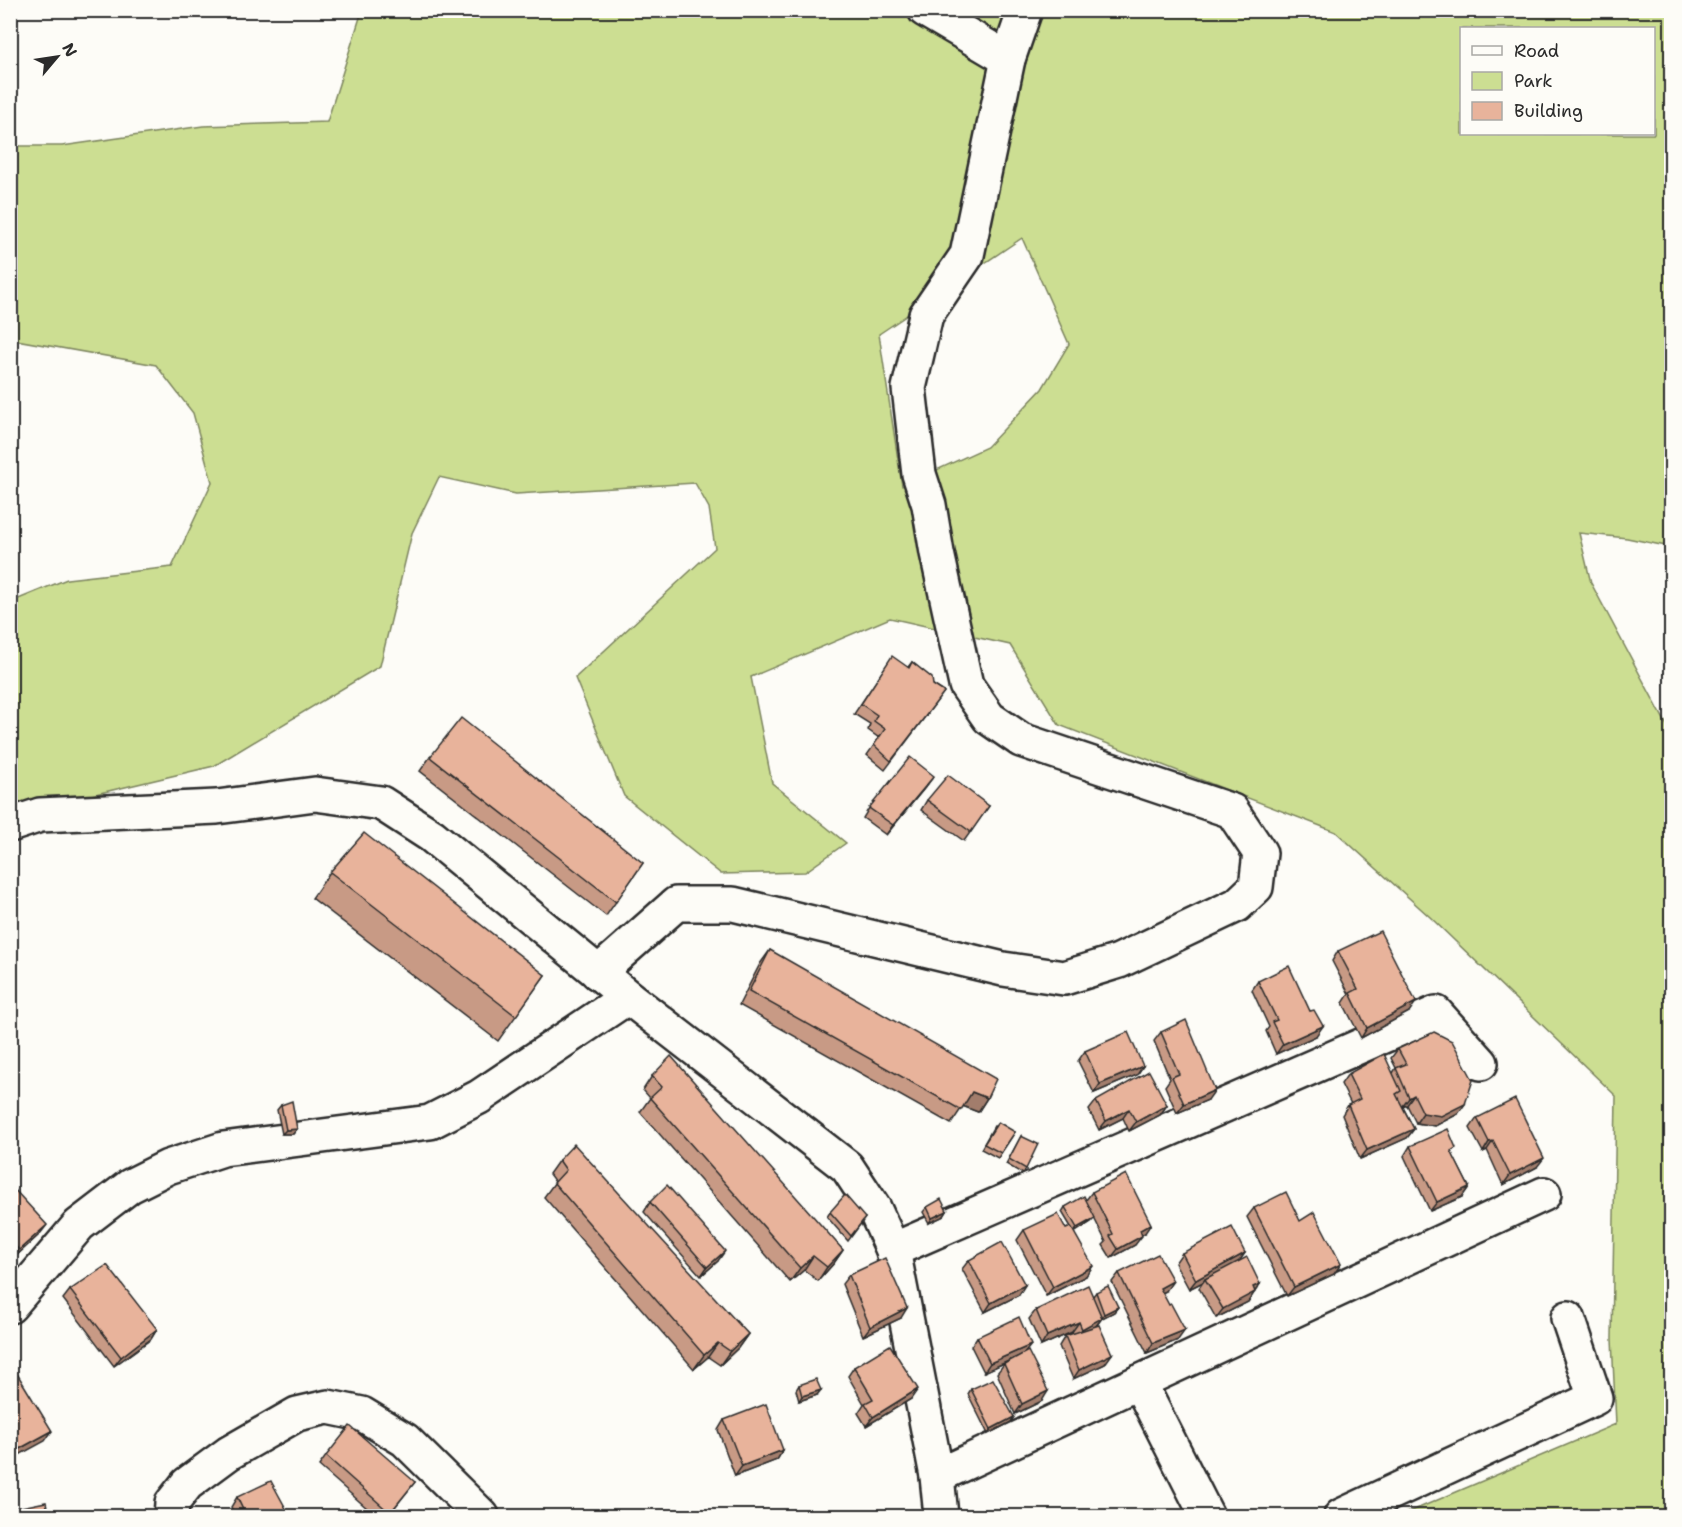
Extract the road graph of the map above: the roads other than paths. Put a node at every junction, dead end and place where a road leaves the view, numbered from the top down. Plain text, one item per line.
1 (925, 10) edge
2 (1025, 10) edge
3 (1008, 59) junction
4 (10, 825) edge
5 (598, 973) junction
6 (628, 997) junction
7 (1480, 1063) dead end
8 (1544, 1194) dead end
9 (893, 1250) junction
10 (10, 1306) edge
11 (1568, 1318) dead end
12 (1139, 1382) junction
13 (937, 1476) junction
14 (171, 1516) edge
15 (482, 1516) edge
16 (941, 1516) edge
17 (1207, 1516) edge
18 (1341, 1516) edge

1 - 3 street
2 - 3 street
3 - 5 street
4 - 5 street
5 - 6 street
6 - 9 street
6 - 10 street
7 - 9 street
8 - 12 street
9 - 13 street
11 - 18 street
12 - 13 street
12 - 17 street
13 - 16 street
14 - 15 street

